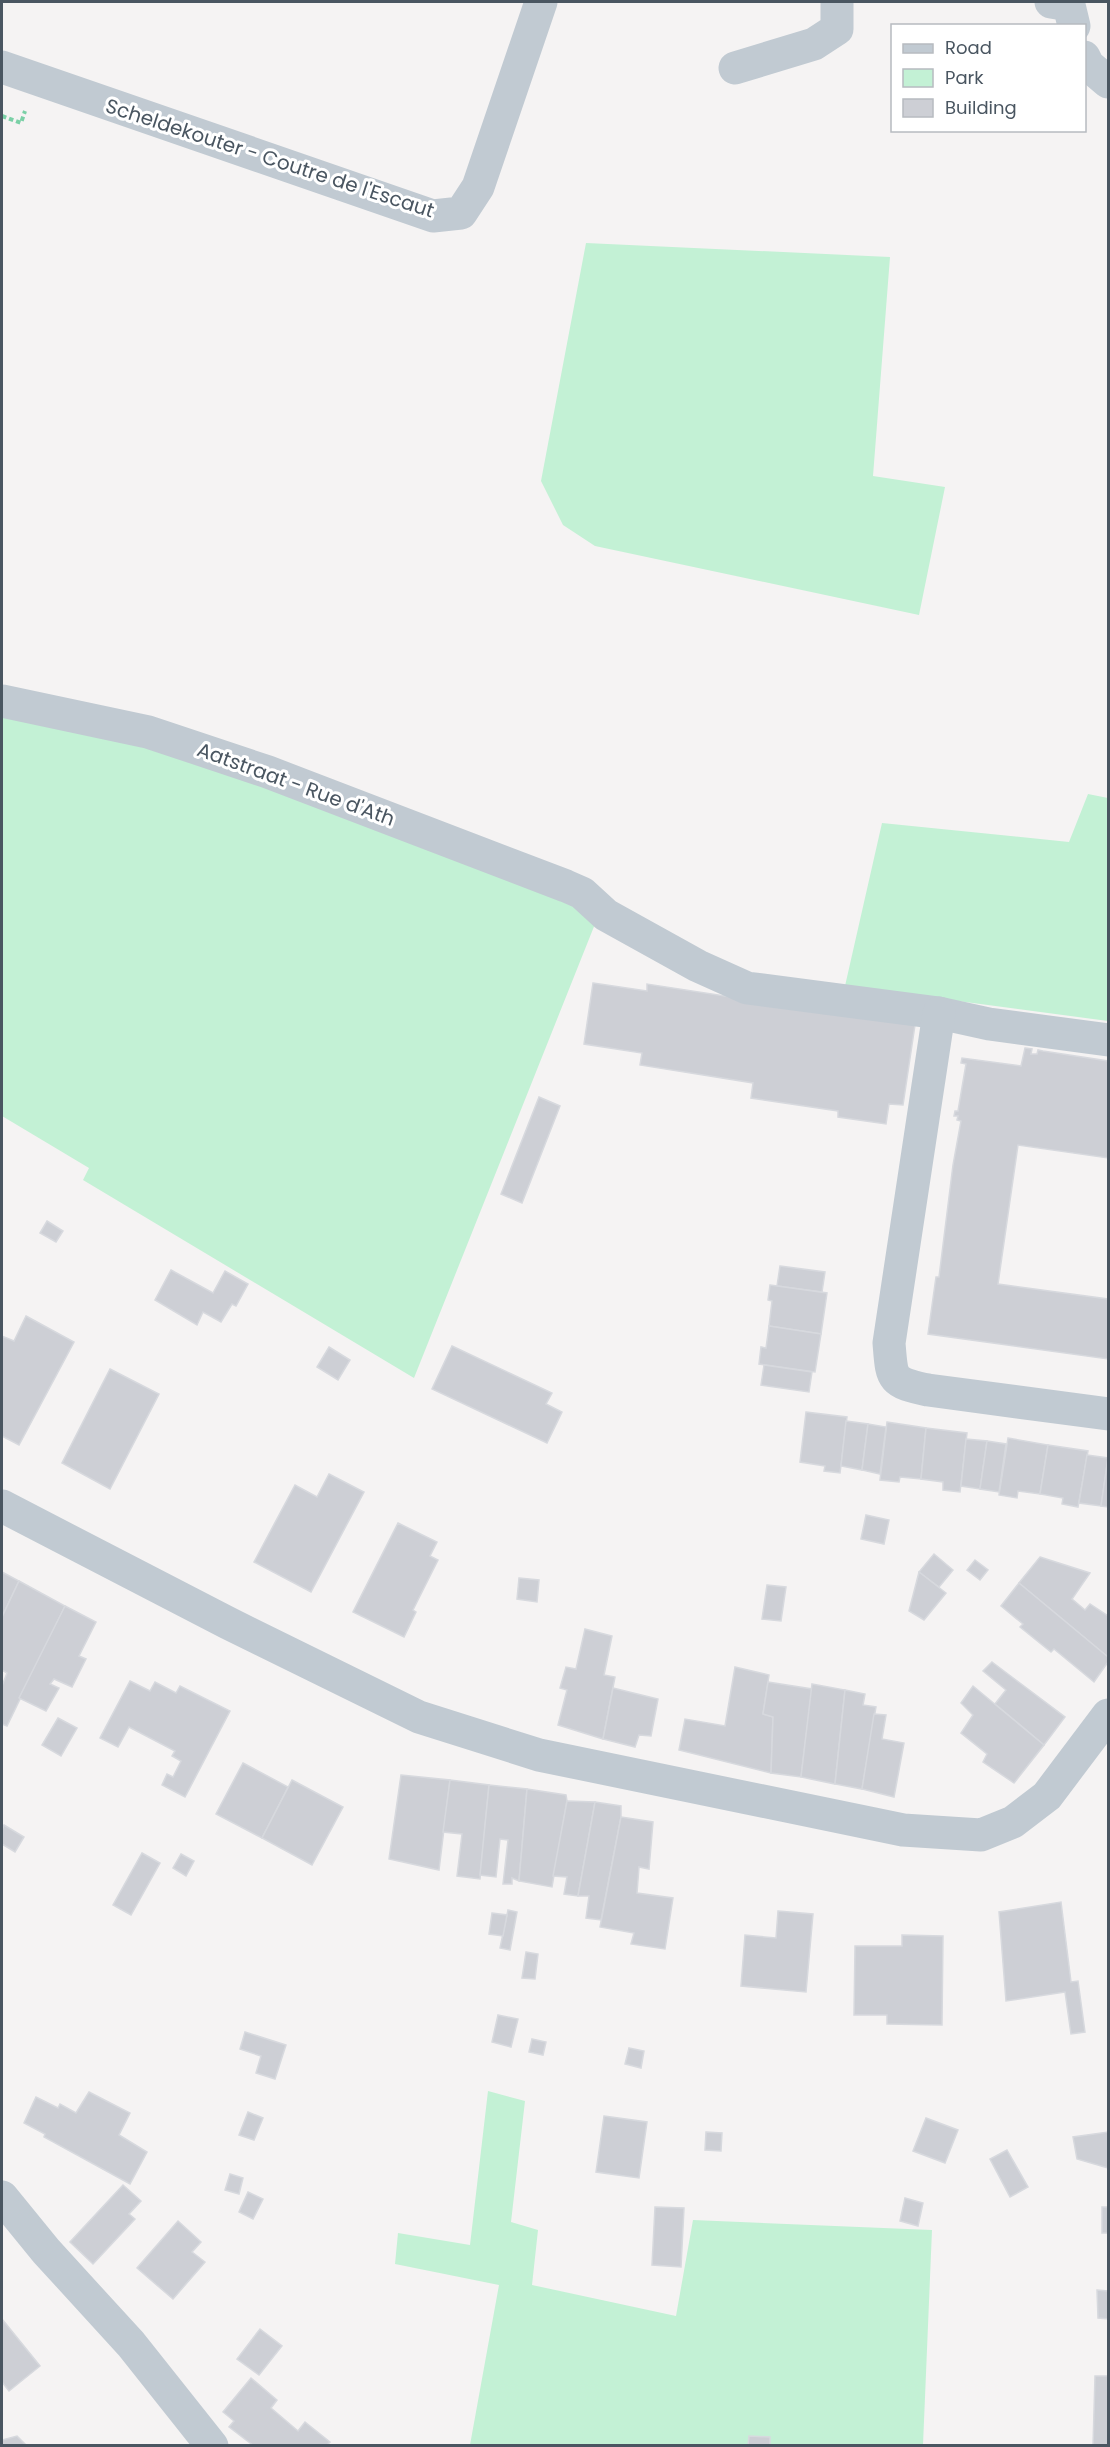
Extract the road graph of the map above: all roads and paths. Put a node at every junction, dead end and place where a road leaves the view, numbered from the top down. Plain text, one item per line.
1 (541, 2) edge
2 (837, 2) edge
3 (1052, 2) edge
4 (1074, 24) edge
5 (1086, 61) edge
6 (2, 67) edge
7 (735, 68) dead end
8 (1108, 82) edge
9 (2, 701) edge
10 (939, 1013) junction
11 (1108, 1040) edge
12 (1108, 1414) edge
13 (2, 1506) edge
14 (1108, 1715) edge
15 (2, 2197) edge
16 (212, 2445) edge

1 - 6 street, Scheldekouter - Coutre de l'Escaut
2 - 7 street
3 - 4 street
5 - 8 street
9 - 10 street, Aatstraat - Rue d'Ath
10 - 11 street, Aatstraat - Rue d'Ath
10 - 12 street
13 - 14 street
15 - 16 street

